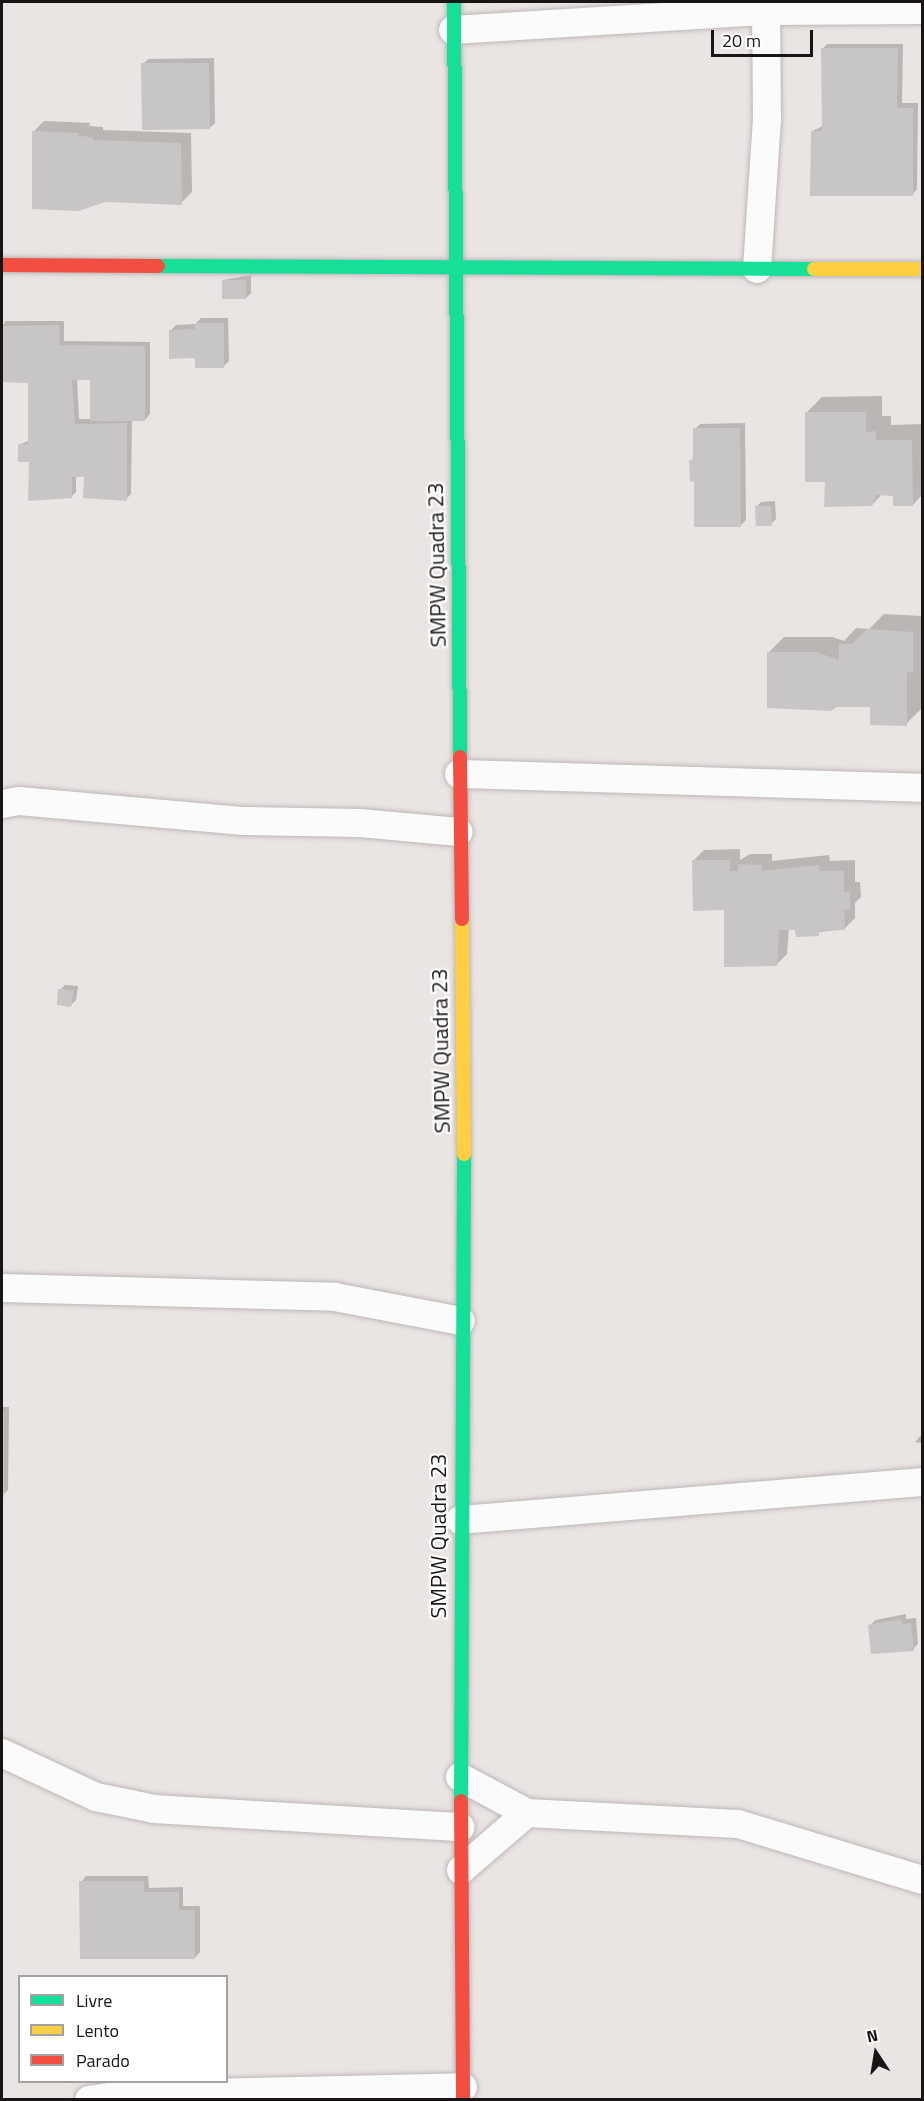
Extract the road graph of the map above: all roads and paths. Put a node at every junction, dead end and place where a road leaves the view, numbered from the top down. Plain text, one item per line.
1 (453, 2) edge
2 (922, 10) edge
3 (766, 11) junction
4 (453, 30) junction
5 (2, 265) edge
6 (757, 268) junction
7 (922, 269) edge
8 (457, 270) junction
9 (459, 774) junction
10 (922, 788) edge
11 (2, 804) edge
12 (459, 832) junction
13 (2, 1288) edge
14 (461, 1321) junction
15 (922, 1482) edge
16 (460, 1521) junction
17 (2, 1753) edge
18 (460, 1777) junction
19 (527, 1813) junction
20 (460, 1827) junction
21 (461, 1869) junction
22 (922, 1880) edge
23 (463, 2093) edge
24 (88, 2100) edge

1 - 4 street, SMPW Quadra 23
2 - 3 street
3 - 4 street
3 - 6 street
4 - 8 street, SMPW Quadra 23
5 - 8 street
6 - 7 street
6 - 8 street
8 - 9 street, SMPW Quadra 23
9 - 10 street
9 - 12 street, SMPW Quadra 23
11 - 12 street
12 - 14 street, SMPW Quadra 23
13 - 14 street
14 - 16 street, SMPW Quadra 23
15 - 16 street
16 - 18 street, SMPW Quadra 23
17 - 20 street
18 - 19 street
18 - 20 street, SMPW Quadra 23
19 - 21 street
19 - 22 street
20 - 21 street, SMPW Quadra 23
21 - 23 street, SMPW Quadra 23
23 - 24 street

